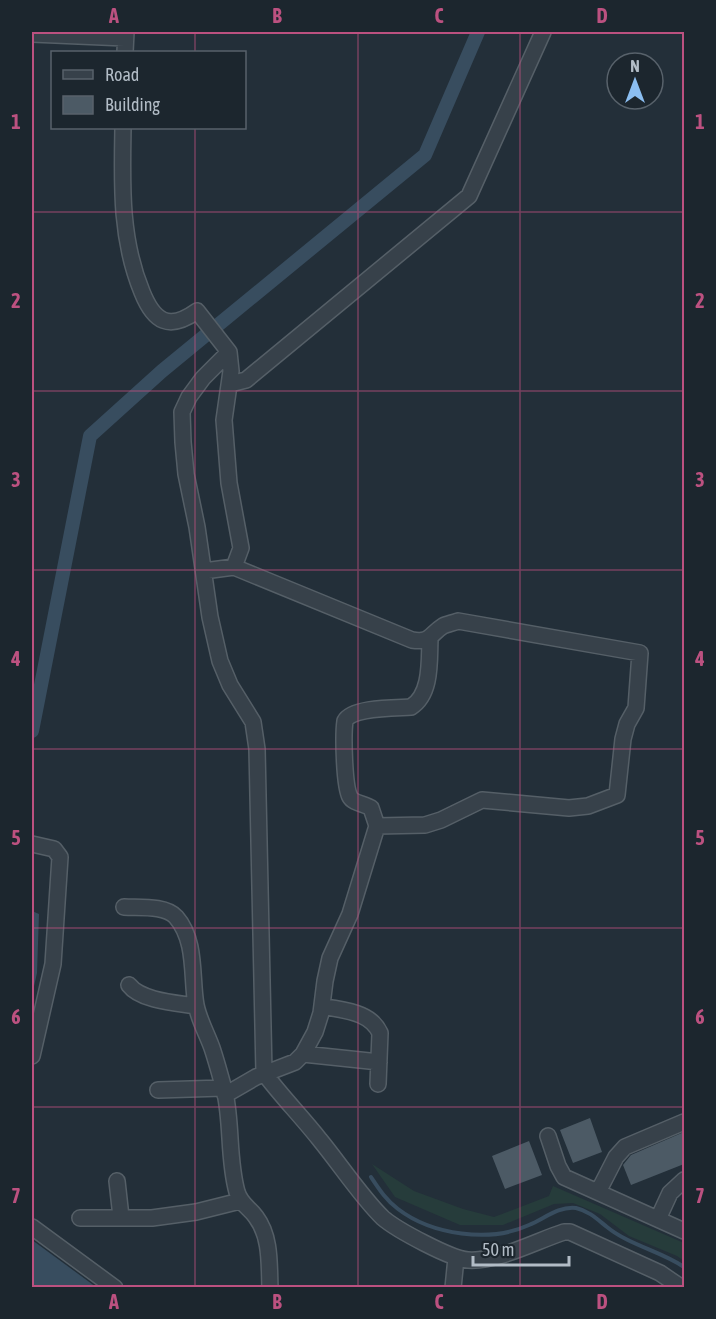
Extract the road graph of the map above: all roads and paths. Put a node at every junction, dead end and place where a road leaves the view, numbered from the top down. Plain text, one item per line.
1 (543, 32) edge
2 (32, 34) edge
3 (125, 41) edge
4 (123, 129) edge
5 (227, 349) junction
6 (230, 384) junction
7 (234, 567) junction
8 (204, 571) junction
9 (429, 639) junction
10 (376, 826) junction
11 (32, 845) edge
12 (124, 907) dead end
13 (129, 985) dead end
14 (196, 1006) junction
15 (322, 1006) junction
16 (303, 1054) junction
17 (32, 1056) edge
18 (379, 1062) junction
19 (264, 1073) junction
20 (378, 1084) dead end
21 (158, 1090) dead end
22 (224, 1091) junction
23 (684, 1122) edge
24 (548, 1136) dead end
25 (117, 1180) dead end
26 (684, 1180) edge
27 (598, 1192) junction
28 (240, 1201) junction
29 (121, 1217) junction
30 (80, 1218) dead end
31 (658, 1219) junction
32 (32, 1227) edge
33 (684, 1231) edge
34 (456, 1258) junction
35 (115, 1287) edge
36 (270, 1287) edge
37 (453, 1287) edge
38 (682, 1287) edge

1 - 6 street
2 - 3 street
4 - 5 street
5 - 6 street
5 - 8 street
6 - 7 street
7 - 8 street
7 - 9 street
8 - 19 street
9 - 10 street
9 - 10 street
10 - 15 street
11 - 17 street
12 - 14 street
13 - 14 street
14 - 22 street
15 - 16 street
15 - 18 street
16 - 18 street
16 - 19 street
18 - 20 street
19 - 22 street
19 - 34 street
21 - 22 street
22 - 28 street
23 - 27 street
24 - 27 street
25 - 29 street
26 - 31 street
27 - 31 street
28 - 29 street
28 - 36 street
29 - 30 street
31 - 33 street
32 - 35 street
34 - 37 street
34 - 38 street

